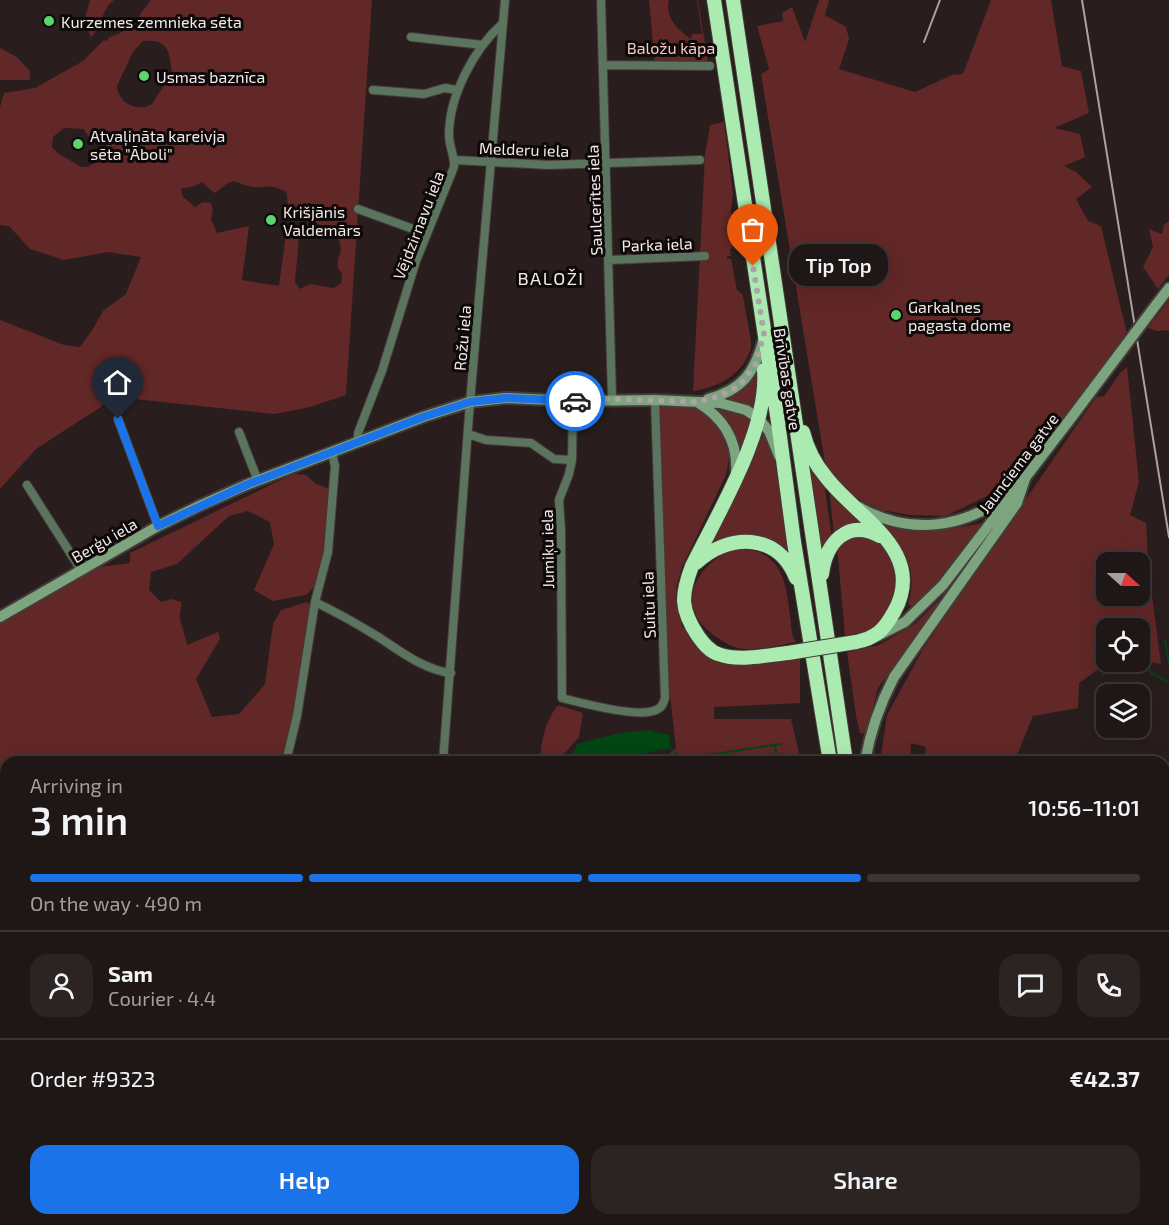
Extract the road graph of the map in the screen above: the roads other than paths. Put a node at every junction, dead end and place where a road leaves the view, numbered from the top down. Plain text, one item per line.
1 (505, 0) edge
2 (601, 0) edge
3 (714, 0) edge
4 (733, 0) edge
5 (502, 24) junction
6 (411, 37) dead end
7 (483, 45) junction
8 (603, 65) junction
9 (710, 66) dead end
10 (373, 90) dead end
11 (457, 90) junction
12 (455, 160) junction
13 (700, 160) dead end
14 (492, 162) junction
15 (606, 164) junction
16 (358, 209) dead end
17 (427, 234) junction
18 (705, 256) dead end
19 (609, 260) junction
20 (1169, 288) edge
21 (763, 341) junction
22 (788, 378) junction
23 (612, 399) junction
24 (655, 400) junction
25 (573, 401) junction
26 (470, 402) junction
27 (697, 402) junction
28 (758, 418) junction
29 (118, 419) dead end
30 (239, 432) dead end
31 (468, 434) junction
32 (358, 443) junction
33 (332, 453) junction
34 (572, 460) junction
35 (785, 470) junction
36 (736, 478) junction
37 (1025, 479) junction
38 (258, 481) junction
39 (27, 485) dead end
40 (850, 501) junction
41 (158, 526) junction
42 (887, 540) junction
43 (692, 566) junction
44 (81, 570) junction
45 (820, 592) junction
46 (315, 602) junction
47 (0, 617) edge
48 (809, 635) junction
49 (873, 637) junction
50 (450, 676) junction
51 (562, 698) joint
52 (287, 756) edge
53 (443, 756) edge
54 (829, 756) edge
55 (845, 756) edge
56 (867, 756) edge

1 - 5 street, Rožu iela
2 - 8 street, Saulcerītes iela
3 - 21 highway, Brīvības gatve
4 - 22 highway, Brīvības gatve
5 - 7 street, Vējdzirnavu iela
5 - 14 street, Rožu iela
6 - 7 street
7 - 11 street, Vējdzirnavu iela
8 - 9 street
8 - 15 street, Saulcerītes iela
10 - 11 street
11 - 12 street, Vējdzirnavu iela
12 - 14 street, Melderu iela
12 - 17 street, Vējdzirnavu iela
13 - 15 street, Melderu iela
14 - 15 street, Melderu iela
14 - 26 street, Rožu iela
15 - 19 street, Saulcerītes iela
16 - 17 street
17 - 32 street, Vējdzirnavu iela
18 - 19 street, Parka iela
19 - 23 street, Saulcerītes iela
20 - 37 main road, Jaunciema gatve, bridge
21 - 27 main road
21 - 28 highway
21 - 35 highway, Brīvības gatve
22 - 40 highway
22 - 45 highway, Brīvības gatve
23 - 24 main road, Berģu iela
23 - 25 main road, Berģu iela
24 - 27 main road, Berģu iela
24 - 51 street, Suitu iela
25 - 26 main road, Berģu iela
25 - 34 street, Jumiķu iela
26 - 31 street, Rožu iela
26 - 32 main road, Berģu iela
27 - 28 main road, Berģu iela
27 - 36 main road
28 - 35 main road
28 - 36 highway
29 - 41 street
30 - 38 street
31 - 34 street
31 - 50 street, Rožu iela
32 - 33 main road, Berģu iela
33 - 38 main road, Berģu iela
33 - 46 street
34 - 51 street, Jumiķu iela
35 - 48 highway, Brīvības gatve
36 - 43 highway
37 - 40 main road
37 - 49 main road, Jaunciema gatve
37 - 56 main road
38 - 41 main road, Berģu iela
39 - 44 street
40 - 42 highway
41 - 44 main road, Berģu iela
42 - 45 highway
42 - 49 highway
43 - 48 highway
43 - 49 highway, bridge
44 - 47 main road, Berģu iela
45 - 55 highway, Brīvības gatve
46 - 50 street
46 - 52 street
48 - 54 highway, Brīvības gatve
50 - 53 street, Rožu iela

